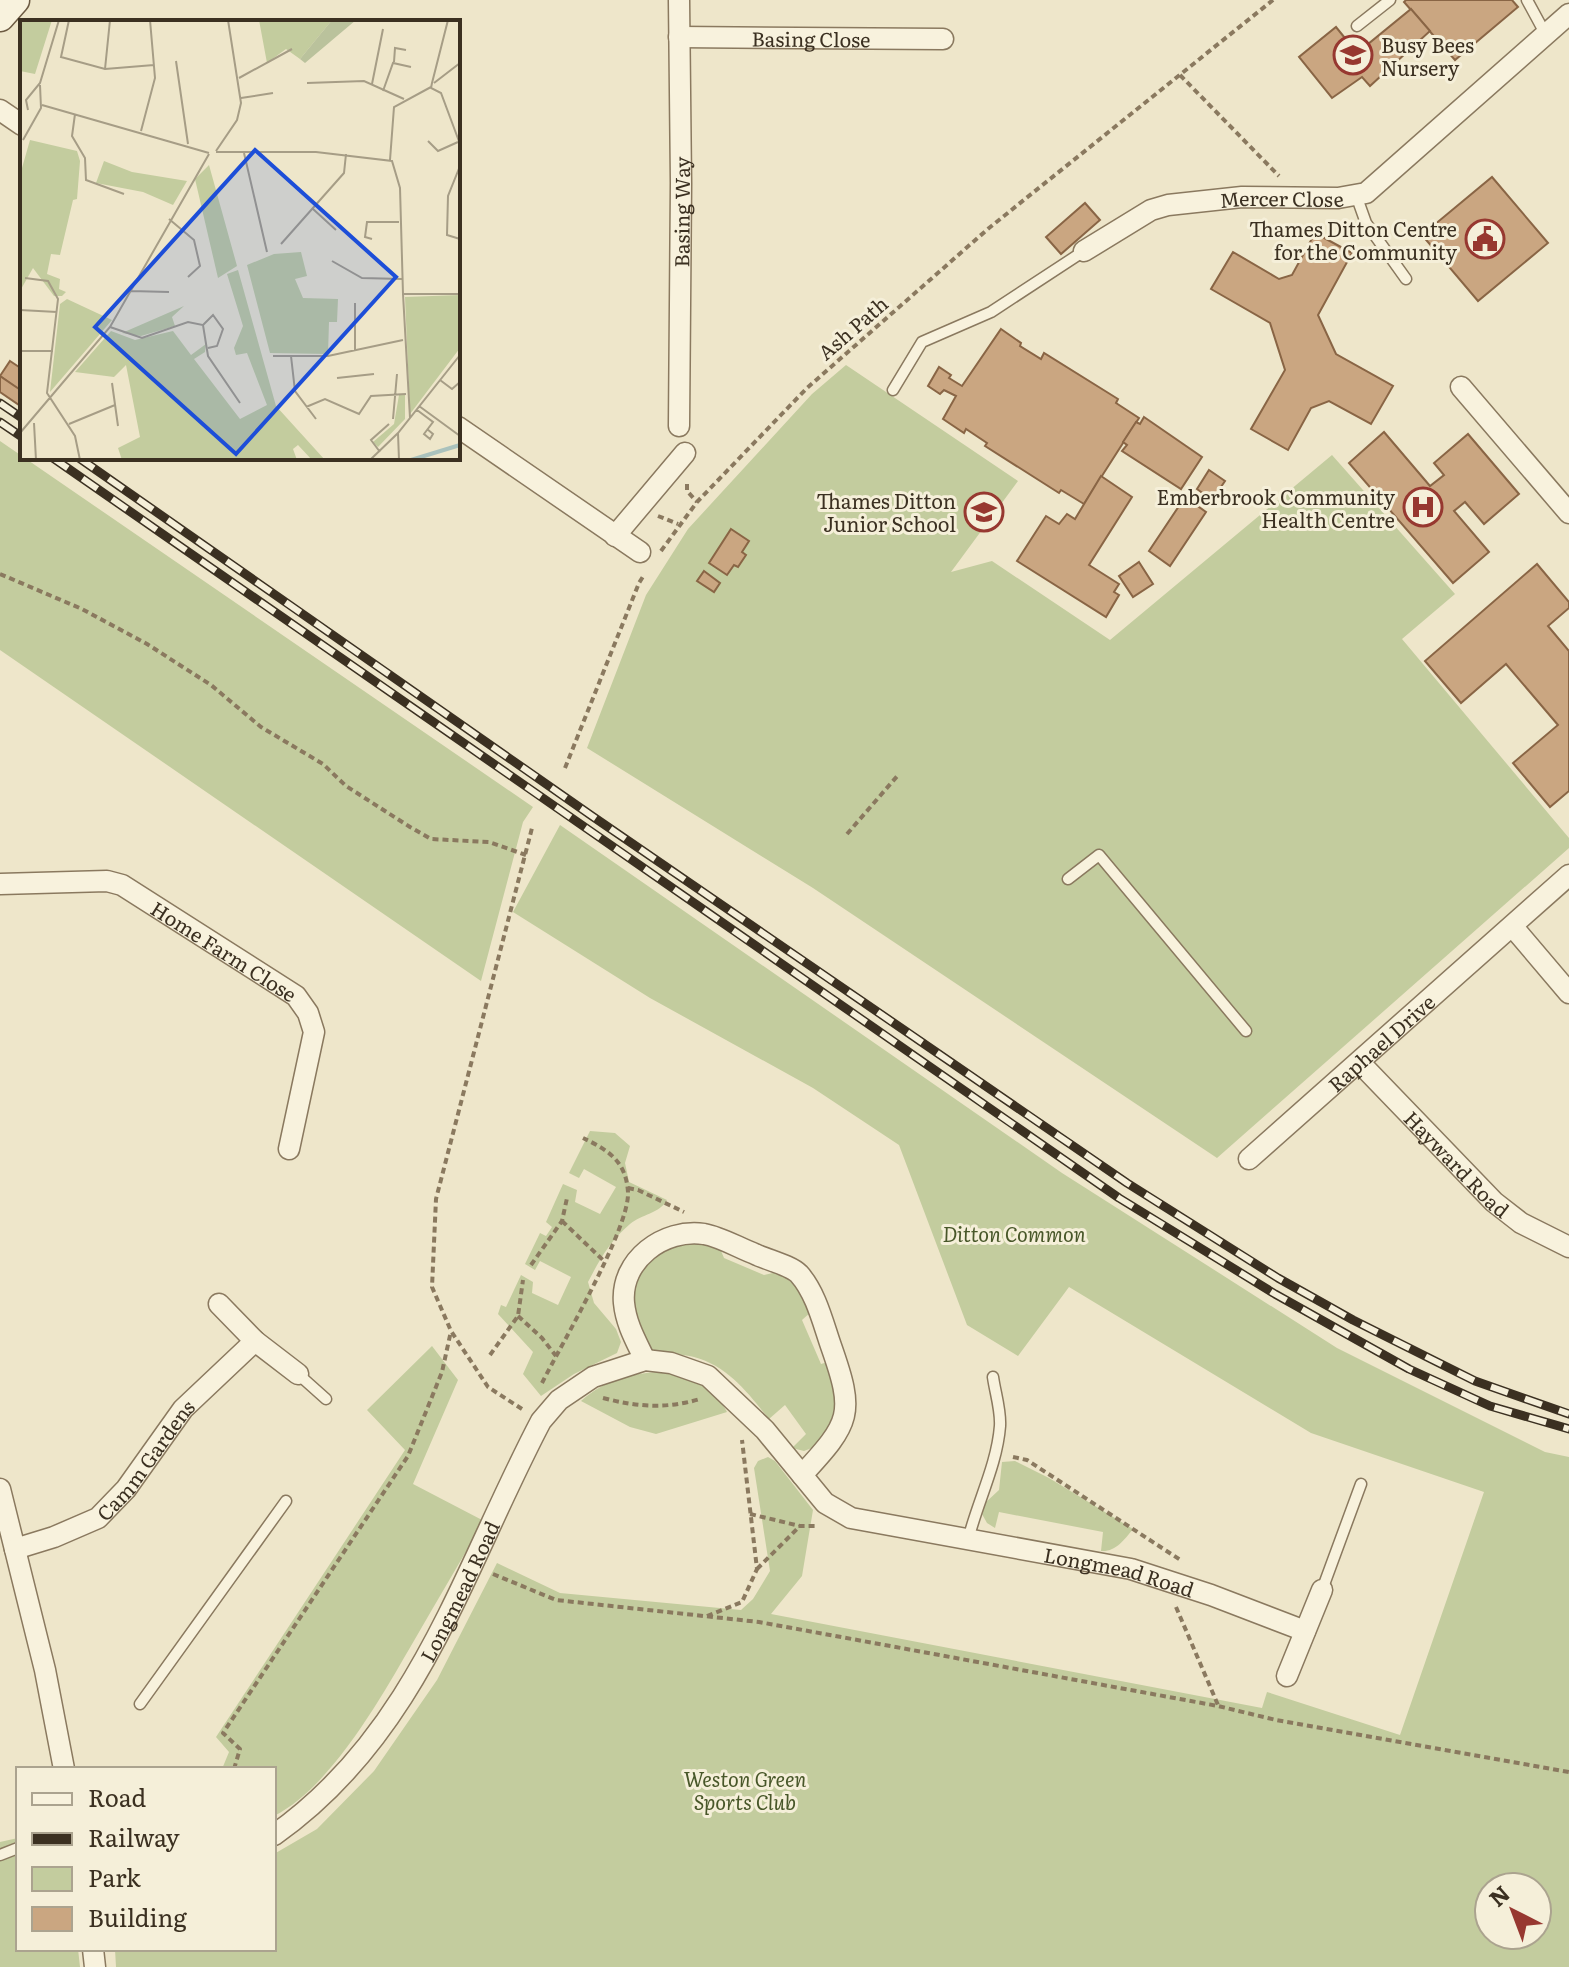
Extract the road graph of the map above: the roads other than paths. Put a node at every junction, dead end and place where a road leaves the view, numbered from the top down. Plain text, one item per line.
1 (15, 0) edge
2 (679, 0) edge
3 (1390, 0) edge
4 (1527, 0) edge
5 (1569, 14) edge
6 (0, 17) edge
7 (1357, 26) dead end
8 (1546, 35) junction
9 (679, 37) junction
10 (943, 39) dead end
11 (0, 110) edge
12 (20, 124) edge
13 (1356, 195) junction
14 (1084, 251) joint
15 (1406, 279) dead end
16 (1461, 387) dead end
17 (893, 390) dead end
18 (679, 426) dead end
19 (460, 428) edge
20 (685, 453) dead end
21 (1569, 513) edge
22 (615, 536) junction
23 (647, 562) road end
24 (1569, 875) edge
25 (1068, 879) dead end
26 (0, 884) edge
27 (1513, 927) junction
28 (1569, 993) edge
29 (1246, 1031) dead end
30 (1360, 1063) junction
31 (289, 1149) dead end
32 (1249, 1159) dead end
33 (1569, 1247) edge
34 (219, 1304) dead end
35 (255, 1341) junction
36 (645, 1360) junction
37 (298, 1374) joint
38 (993, 1377) dead end
39 (326, 1399) dead end
40 (802, 1475) junction
41 (1361, 1484) dead end
42 (0, 1489) edge
43 (286, 1501) dead end
44 (968, 1540) junction
45 (15, 1549) junction
46 (1322, 1590) joint
47 (1305, 1631) junction
48 (1287, 1676) dead end
49 (140, 1704) dead end
50 (64, 1767) edge
51 (276, 1834) edge

1 - 6 main road
2 - 9 street, Basing Way
3 - 7 lane
4 - 8 lane
5 - 8 street, Mercer Close
8 - 13 street, Mercer Close
9 - 10 street, Basing Close
9 - 18 street, Basing Way
11 - 12 street
13 - 14 street, Mercer Close
13 - 15 lane
14 - 17 lane
16 - 21 street
19 - 22 street
20 - 22 street
22 - 23 street
24 - 27 street, Raphael Drive
25 - 29 lane
26 - 31 street, Home Farm Close
27 - 28 street
27 - 30 street, Raphael Drive
30 - 32 street, Raphael Drive
30 - 33 street, Hayward Road
34 - 35 street
35 - 37 street
35 - 45 street, Camm Gardens
36 - 40 street, Longmead Road
36 - 40 street
36 - 51 street, Longmead Road
37 - 39 lane
38 - 44 lane
40 - 44 street, Longmead Road
41 - 46 lane
42 - 45 street
43 - 49 lane
44 - 47 street, Longmead Road
45 - 50 street
46 - 47 street
47 - 48 street

